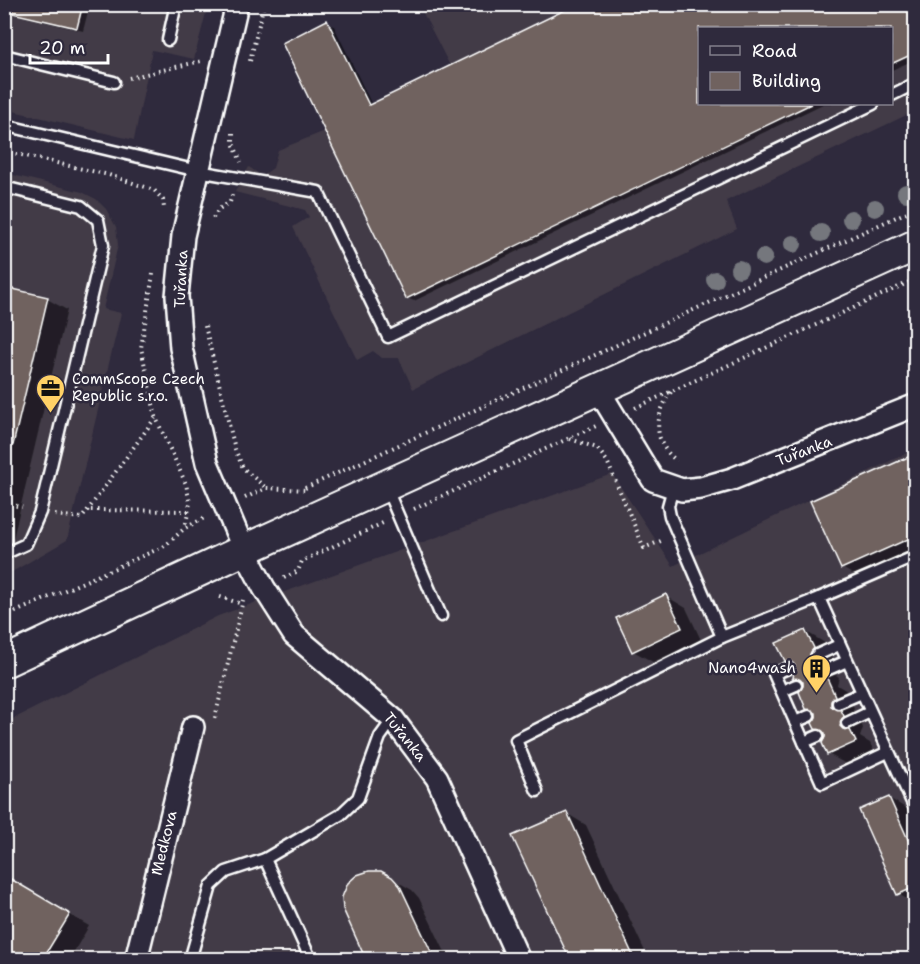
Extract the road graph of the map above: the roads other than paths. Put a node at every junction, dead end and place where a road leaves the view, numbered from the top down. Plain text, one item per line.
1 (176, 4) edge
2 (237, 4) edge
3 (168, 40) dead end
4 (4, 56) edge
5 (114, 82) road end
6 (915, 83) edge
7 (893, 94) edge
8 (871, 105) edge
9 (4, 125) edge
10 (198, 171) junction
11 (4, 187) edge
12 (915, 245) edge
13 (598, 389) junction
14 (915, 405) edge
15 (386, 486) junction
16 (673, 488) junction
17 (244, 549) junction
18 (4, 554) edge
19 (915, 556) edge
20 (819, 598) junction
21 (441, 616) dead end
22 (722, 637) junction
23 (839, 645) junction
24 (817, 655) dead end
25 (847, 661) junction
26 (4, 662) edge
27 (788, 668) dead end
28 (824, 671) dead end
29 (796, 685) dead end
30 (782, 691) junction
31 (862, 693) junction
32 (838, 703) dead end
33 (870, 712) junction
34 (809, 716) dead end
35 (393, 719) junction
36 (795, 722) junction
37 (847, 723) dead end
38 (193, 727) dead end
39 (819, 736) dead end
40 (804, 742) junction
41 (888, 752) junction
42 (537, 791) dead end
43 (915, 811) edge
44 (265, 859) junction
45 (136, 960) edge
46 (190, 960) edge
47 (311, 960) edge
48 (519, 960) edge

1 - 3 lane
2 - 10 street, Tuřanka
4 - 5 lane
6 - 7 lane
8 - 10 lane
9 - 10 lane
10 - 17 street, Tuřanka
11 - 18 lane
12 - 13 street
13 - 15 street
13 - 16 street
14 - 16 street, Tuřanka
15 - 17 street
15 - 21 lane
16 - 22 lane
17 - 26 street
17 - 35 street, Tuřanka
19 - 20 lane
20 - 22 lane
20 - 23 lane
22 - 42 lane
23 - 24 lane
23 - 25 lane
25 - 28 lane
25 - 31 lane
27 - 30 lane
29 - 30 lane
30 - 36 lane
31 - 32 lane
31 - 33 lane
33 - 37 lane
33 - 41 lane
34 - 36 lane
35 - 44 lane
35 - 48 street, Tuřanka
36 - 40 lane
38 - 45 street, Medkova
39 - 40 lane
40 - 41 lane
41 - 43 lane
44 - 46 lane
44 - 47 lane

